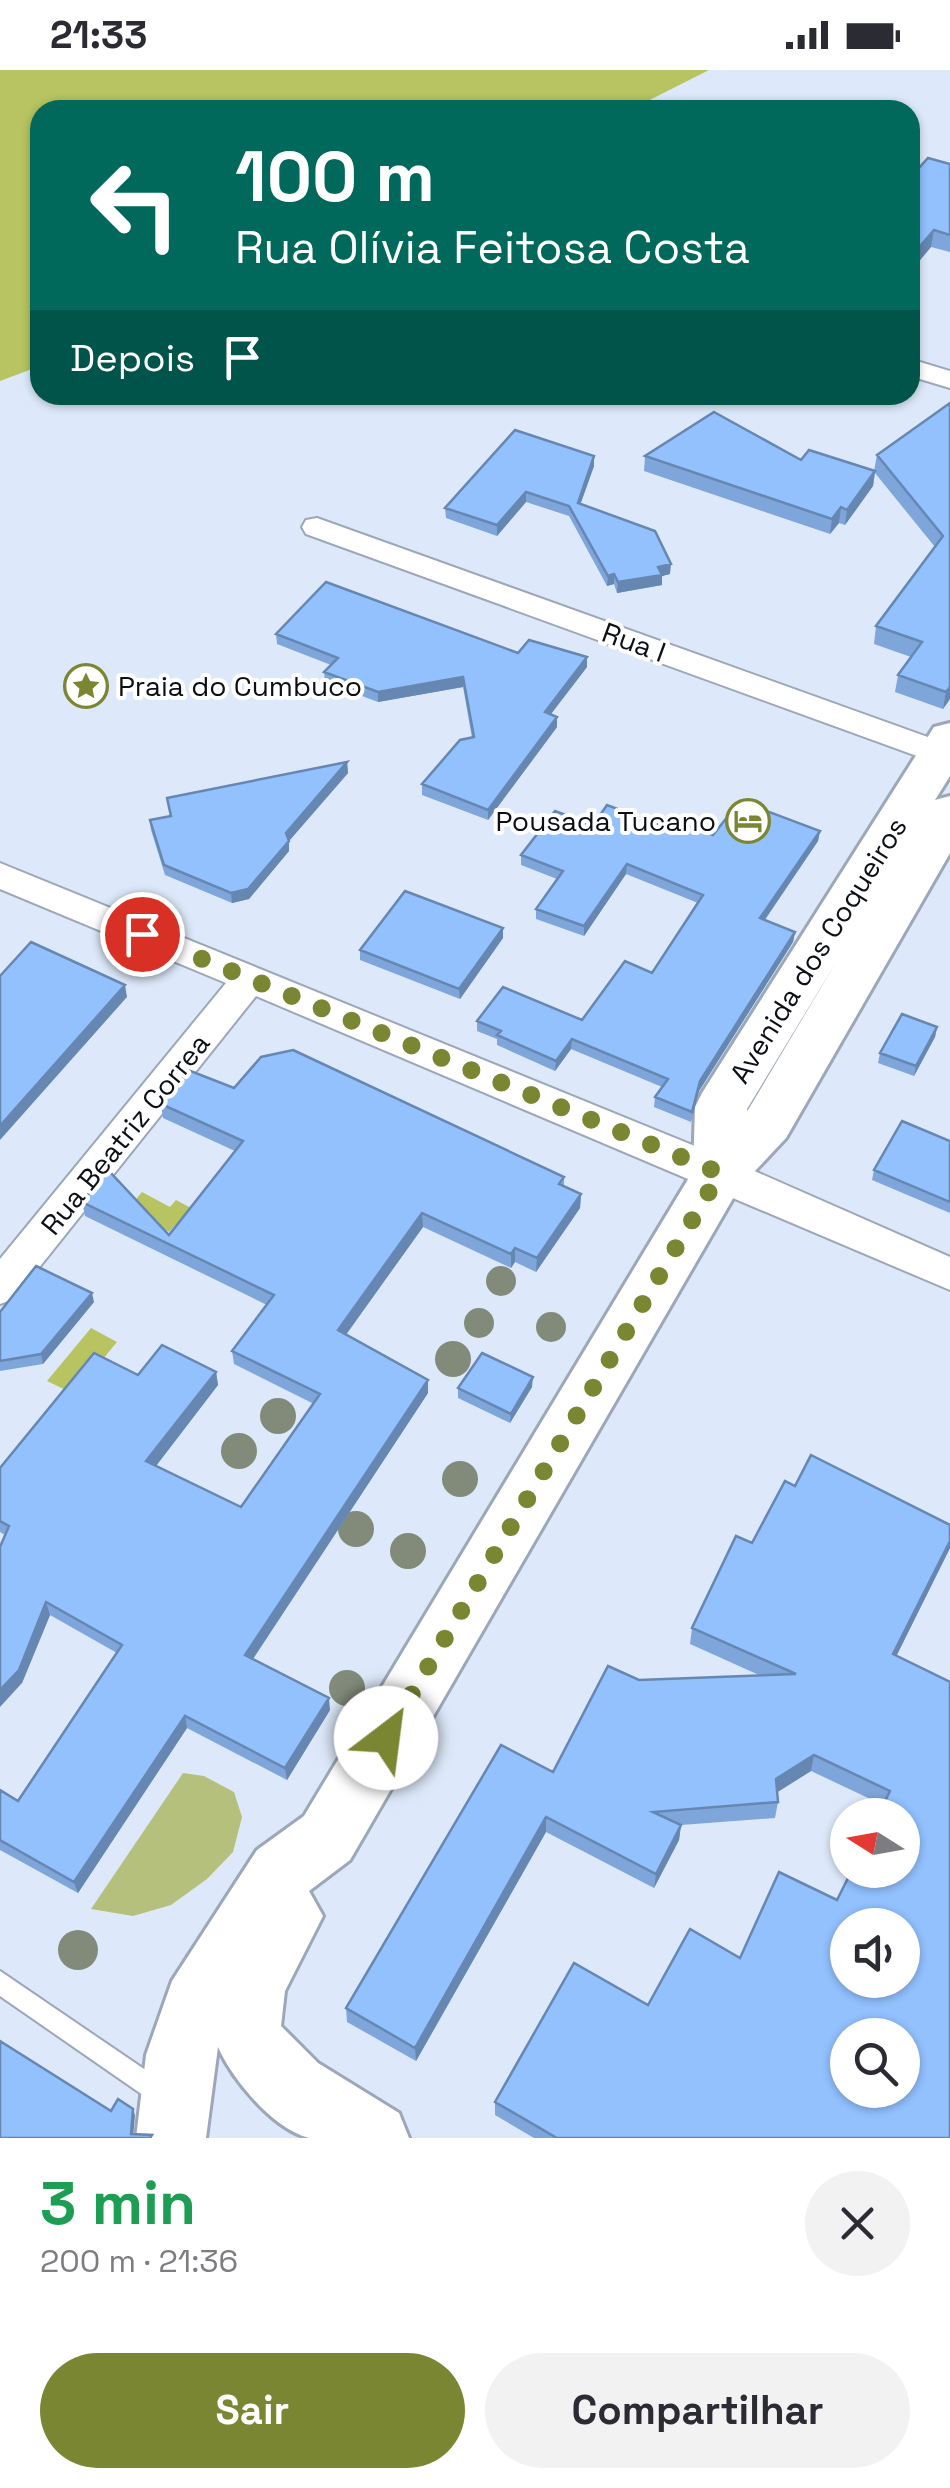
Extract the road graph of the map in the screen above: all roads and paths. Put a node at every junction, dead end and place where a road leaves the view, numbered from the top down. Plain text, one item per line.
1 (920, 370) edge
2 (950, 380) edge
3 (318, 527) dead end
4 (946, 749) edge
5 (950, 812) edge
6 (0, 875) edge
7 (249, 979) junction
8 (720, 1173) junction
9 (950, 1274) edge
10 (0, 1288) edge
11 (326, 1838) junction
12 (0, 1982) edge
13 (180, 2126) edge
14 (374, 2138) edge

1 - 2 street
3 - 4 street, Rua I
4 - 8 main road, Avenida dos Coqueiros
5 - 8 main road, Avenida dos Coqueiros
6 - 7 street
7 - 8 street
7 - 10 street, Rua Beatriz Correa
8 - 9 street
8 - 11 main road, Avenida dos Coqueiros
11 - 13 main road, Avenida dos Coqueiros
11 - 14 main road
12 - 13 lane

